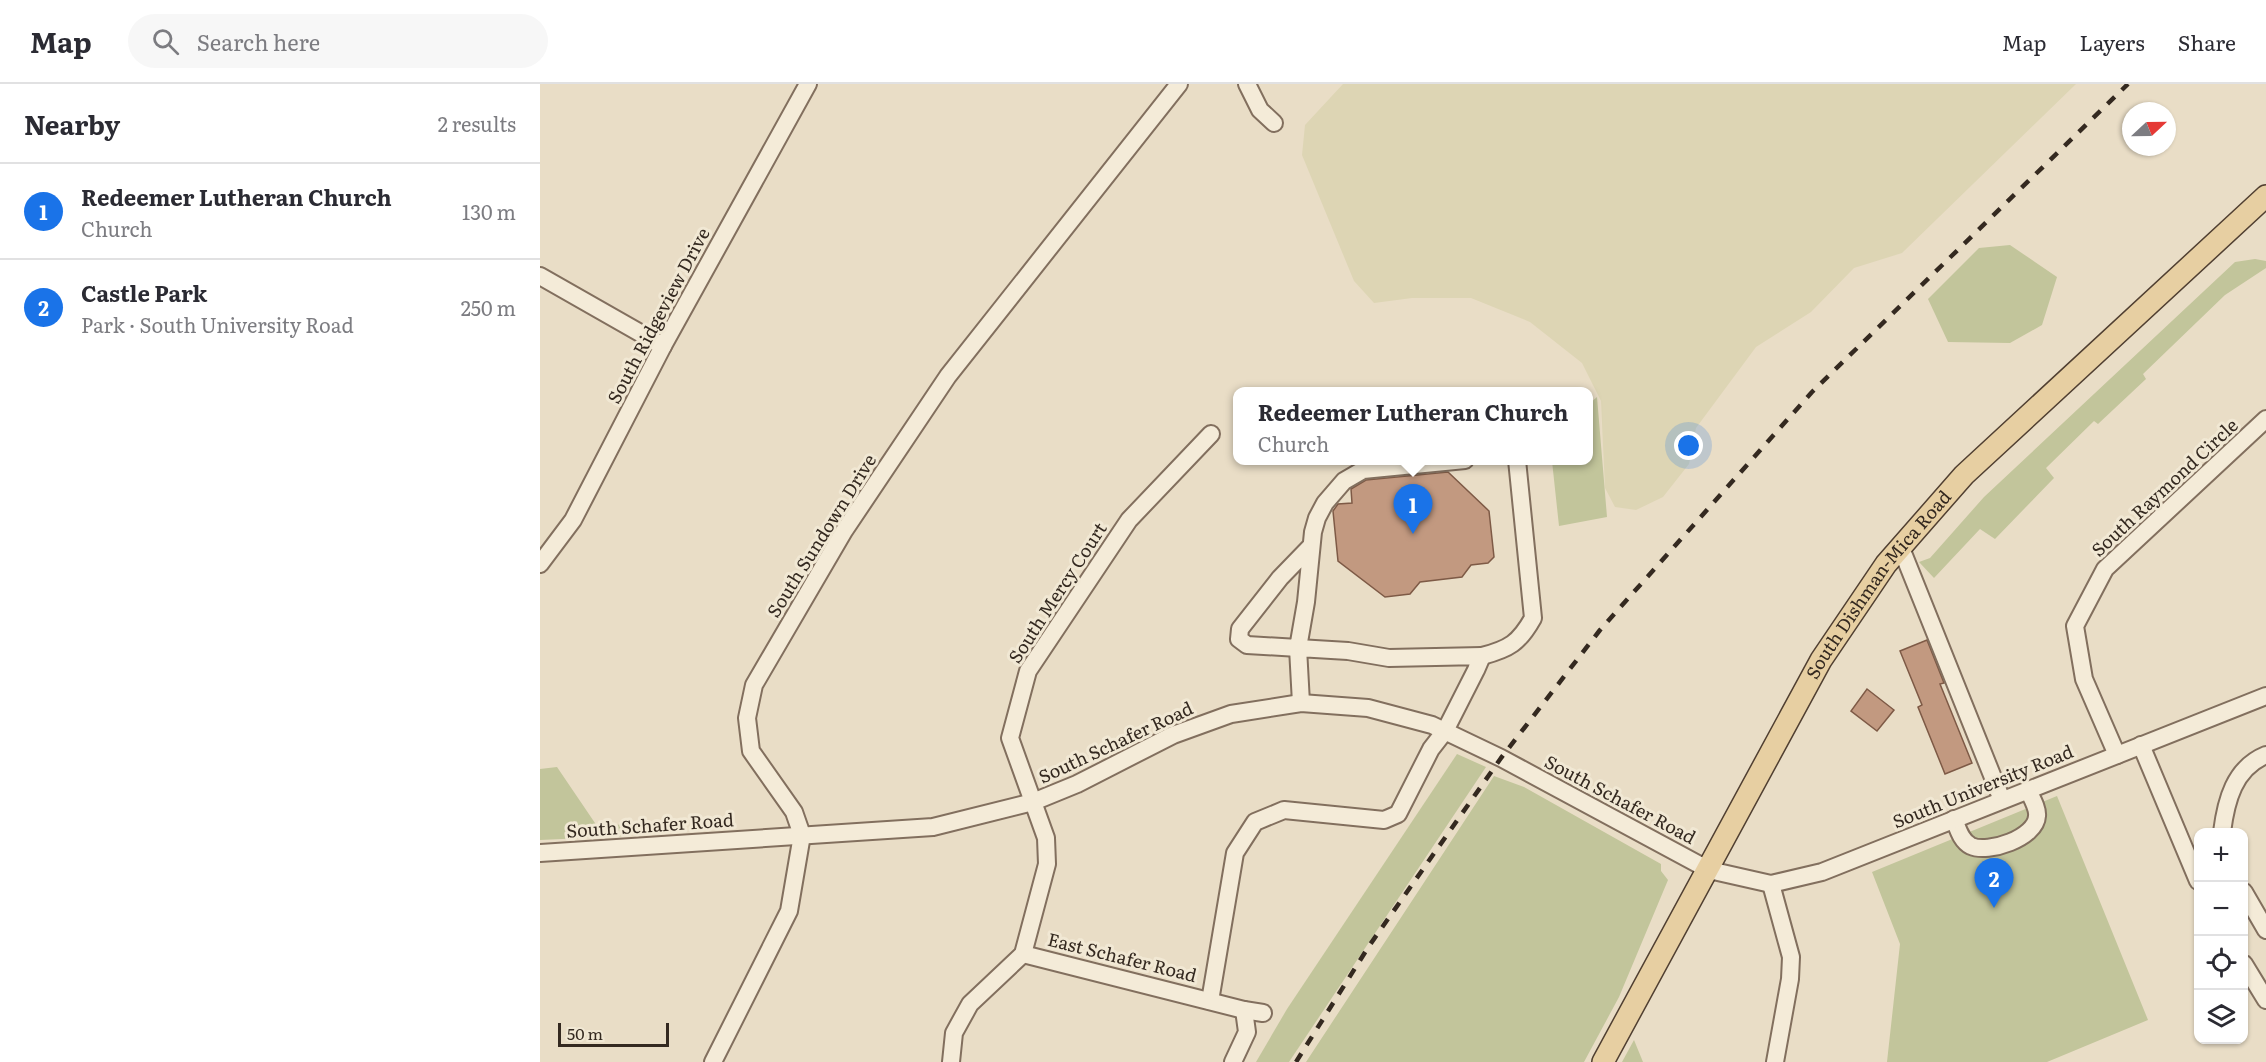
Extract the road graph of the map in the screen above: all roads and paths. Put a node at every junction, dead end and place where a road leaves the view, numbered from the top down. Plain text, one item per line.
1 (808, 84) edge
2 (1179, 84) edge
3 (1247, 84) edge
4 (1274, 123) dead end
5 (2265, 199) edge
6 (540, 276) edge
7 (663, 346) junction
8 (2266, 420) edge
9 (1210, 434) dead end
10 (1414, 465) edge
11 (1518, 465) edge
12 (1311, 546) junction
13 (1900, 548) junction
14 (540, 564) edge
15 (1298, 648) junction
16 (1482, 656) junction
17 (2266, 696) edge
18 (1301, 703) junction
19 (1445, 731) junction
20 (2141, 746) junction
21 (2266, 754) edge
22 (2117, 755) junction
23 (2028, 790) junction
24 (2002, 800) junction
25 (1033, 802) junction
26 (1954, 819) junction
27 (2223, 828) edge
28 (802, 835) junction
29 (540, 853) edge
30 (2194, 869) edge
31 (1709, 870) junction
32 (1771, 884) junction
33 (2248, 899) edge
34 (2266, 930) edge
35 (1023, 954) junction
36 (2248, 971) edge
37 (2266, 1000) edge
38 (1210, 1001) junction
39 (1244, 1011) junction
40 (1263, 1013) dead end
41 (713, 1062) edge
42 (951, 1062) edge
43 (1233, 1062) edge
44 (1604, 1062) edge
45 (1775, 1062) edge

1 - 7 street, South Ridgeview Drive
2 - 28 street, South Sundown Drive
3 - 4 street
5 - 13 main road, South Dishman-Mica Road
6 - 7 street
7 - 14 street, South Ridgeview Drive
8 - 22 street, South Raymond Circle
9 - 25 street, South Mercy Court
10 - 12 street
11 - 16 street
12 - 15 street
12 - 15 street
13 - 24 street
13 - 31 main road, South Dishman-Mica Road
15 - 16 street
15 - 18 street
16 - 19 street
17 - 20 street, South University Road
18 - 19 street, South Schafer Road
18 - 25 street, South Schafer Road
19 - 31 street, South Schafer Road
19 - 38 street, East Schafer Road
20 - 22 street, South University Road
20 - 30 street
21 - 27 street
22 - 23 street, South University Road
23 - 24 street, South University Road
23 - 26 street
24 - 26 street, South University Road
25 - 28 street, South Schafer Road
25 - 35 street, South Mercy Court
26 - 32 street, South University Road
28 - 29 street, South Schafer Road
28 - 41 street
31 - 32 street, South University Road
31 - 44 main road, South Dishman-Mica Road
32 - 45 street
33 - 34 street
35 - 38 street, East Schafer Road
35 - 42 street
36 - 37 street
38 - 39 street, East Schafer Road
39 - 40 street, East Schafer Road
39 - 43 street

